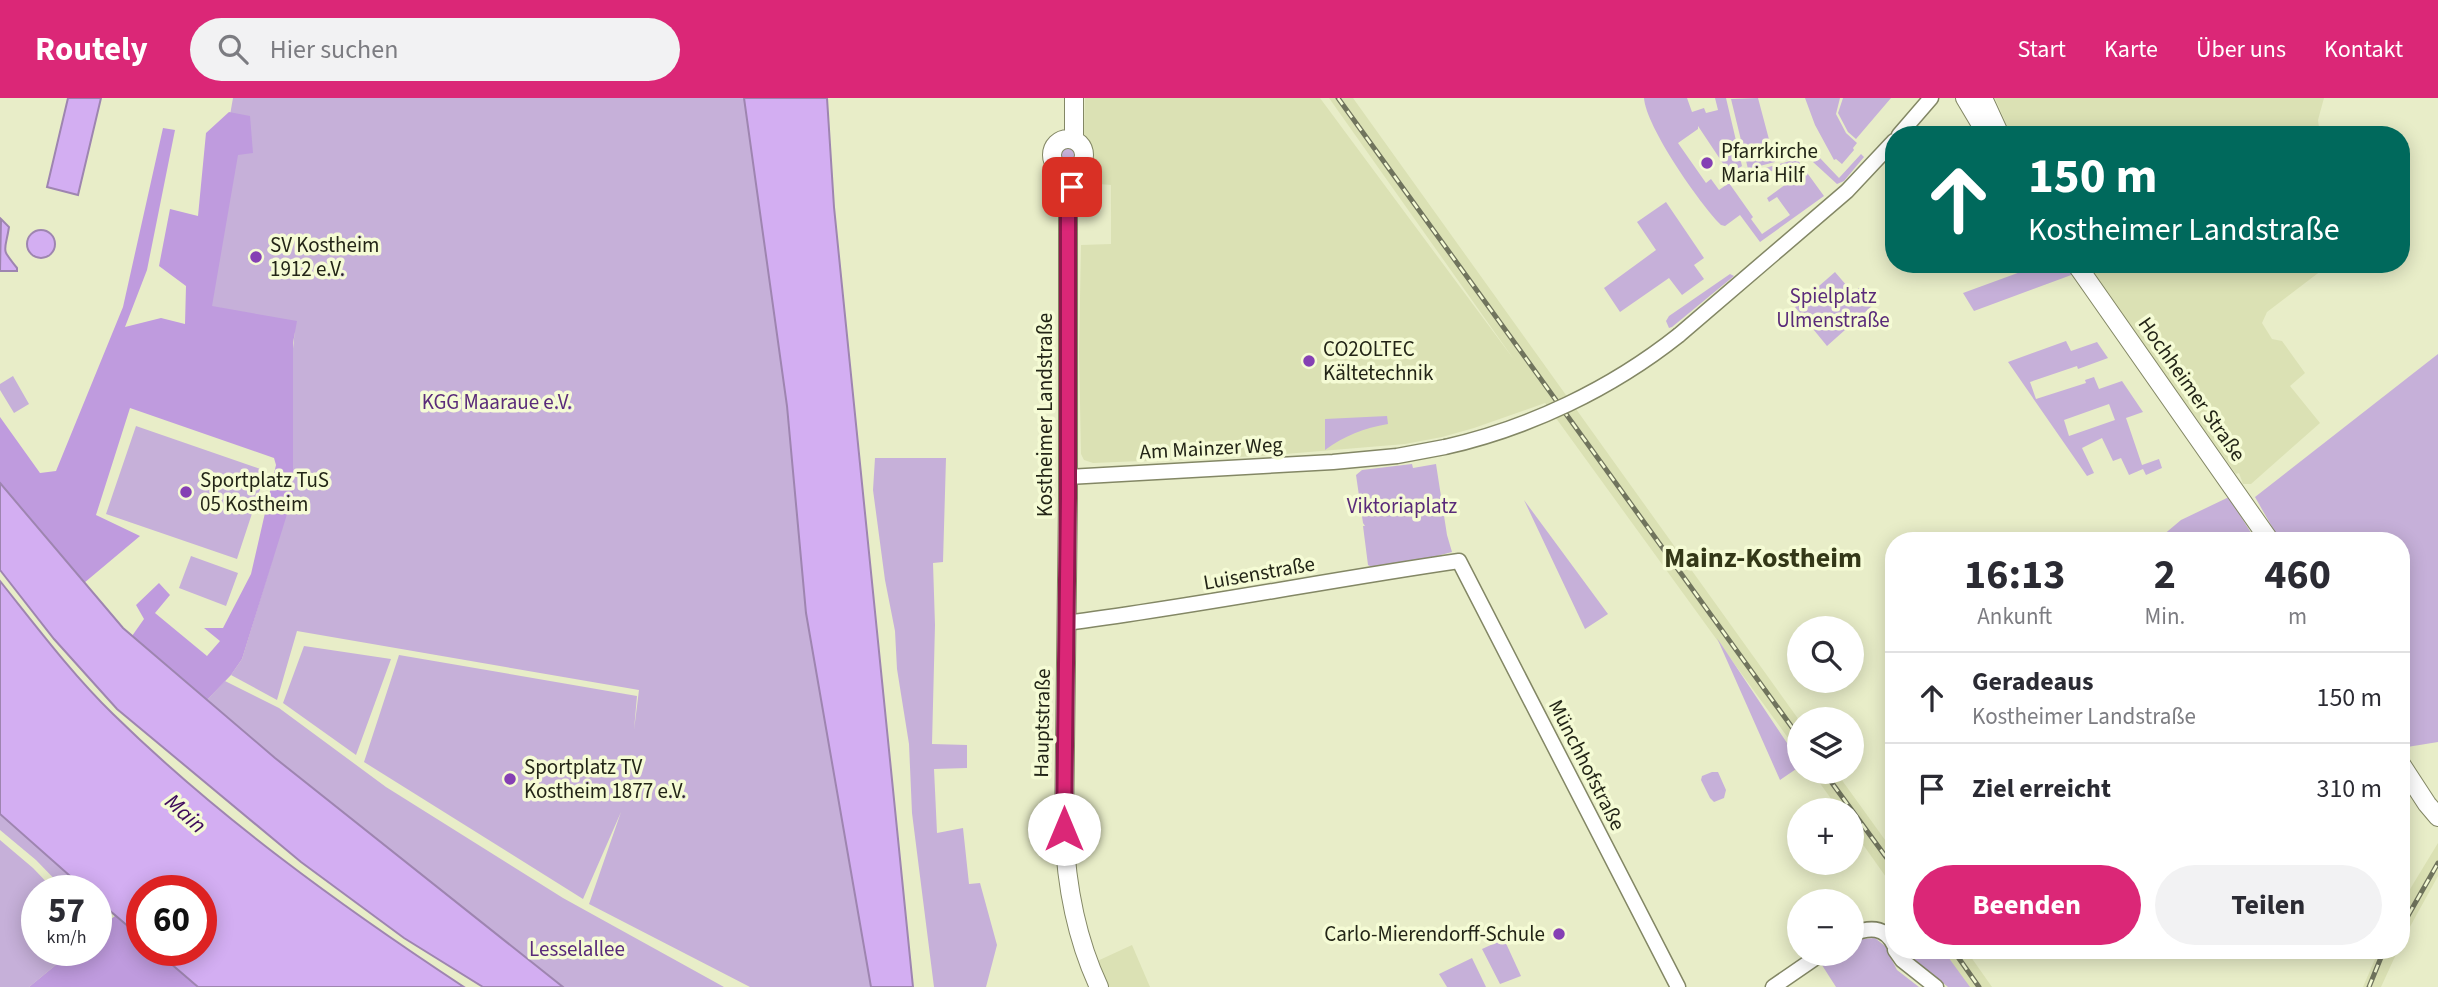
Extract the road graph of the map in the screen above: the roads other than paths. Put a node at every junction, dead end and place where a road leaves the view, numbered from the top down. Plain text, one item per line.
1 (1065, 98) edge
2 (1074, 98) edge
3 (1931, 98) edge
4 (1965, 98) edge
5 (1983, 98) edge
6 (1907, 126) edge
7 (1982, 126) edge
8 (1996, 126) edge
9 (1068, 140) junction
10 (1885, 151) edge
11 (1068, 170) junction
12 (2082, 273) edge
13 (1068, 477) junction
14 (2264, 532) edge
15 (1459, 561) joint
16 (1066, 623) junction
17 (2410, 777) edge
18 (2438, 817) edge
19 (1864, 931) edge
20 (1885, 933) edge
21 (1901, 959) edge
22 (1804, 966) edge
23 (1099, 987) edge
24 (1678, 987) edge
25 (1773, 987) edge
26 (1936, 987) edge

1 - 9 main road
2 - 9 main road
3 - 6 street
4 - 7 main road
5 - 8 main road
9 - 11 main road
9 - 11 main road
10 - 13 street, Am Mainzer Weg, bridge
11 - 13 main road, Kostheimer Landstraße
12 - 14 main road, Hochheimer Straße
13 - 16 main road, Kostheimer Landstraße
15 - 16 street, Luisenstraße
15 - 24 street, Münchhofstraße
16 - 23 main road, Hauptstraße
17 - 18 main road
19 - 20 street
21 - 26 street
22 - 25 street

